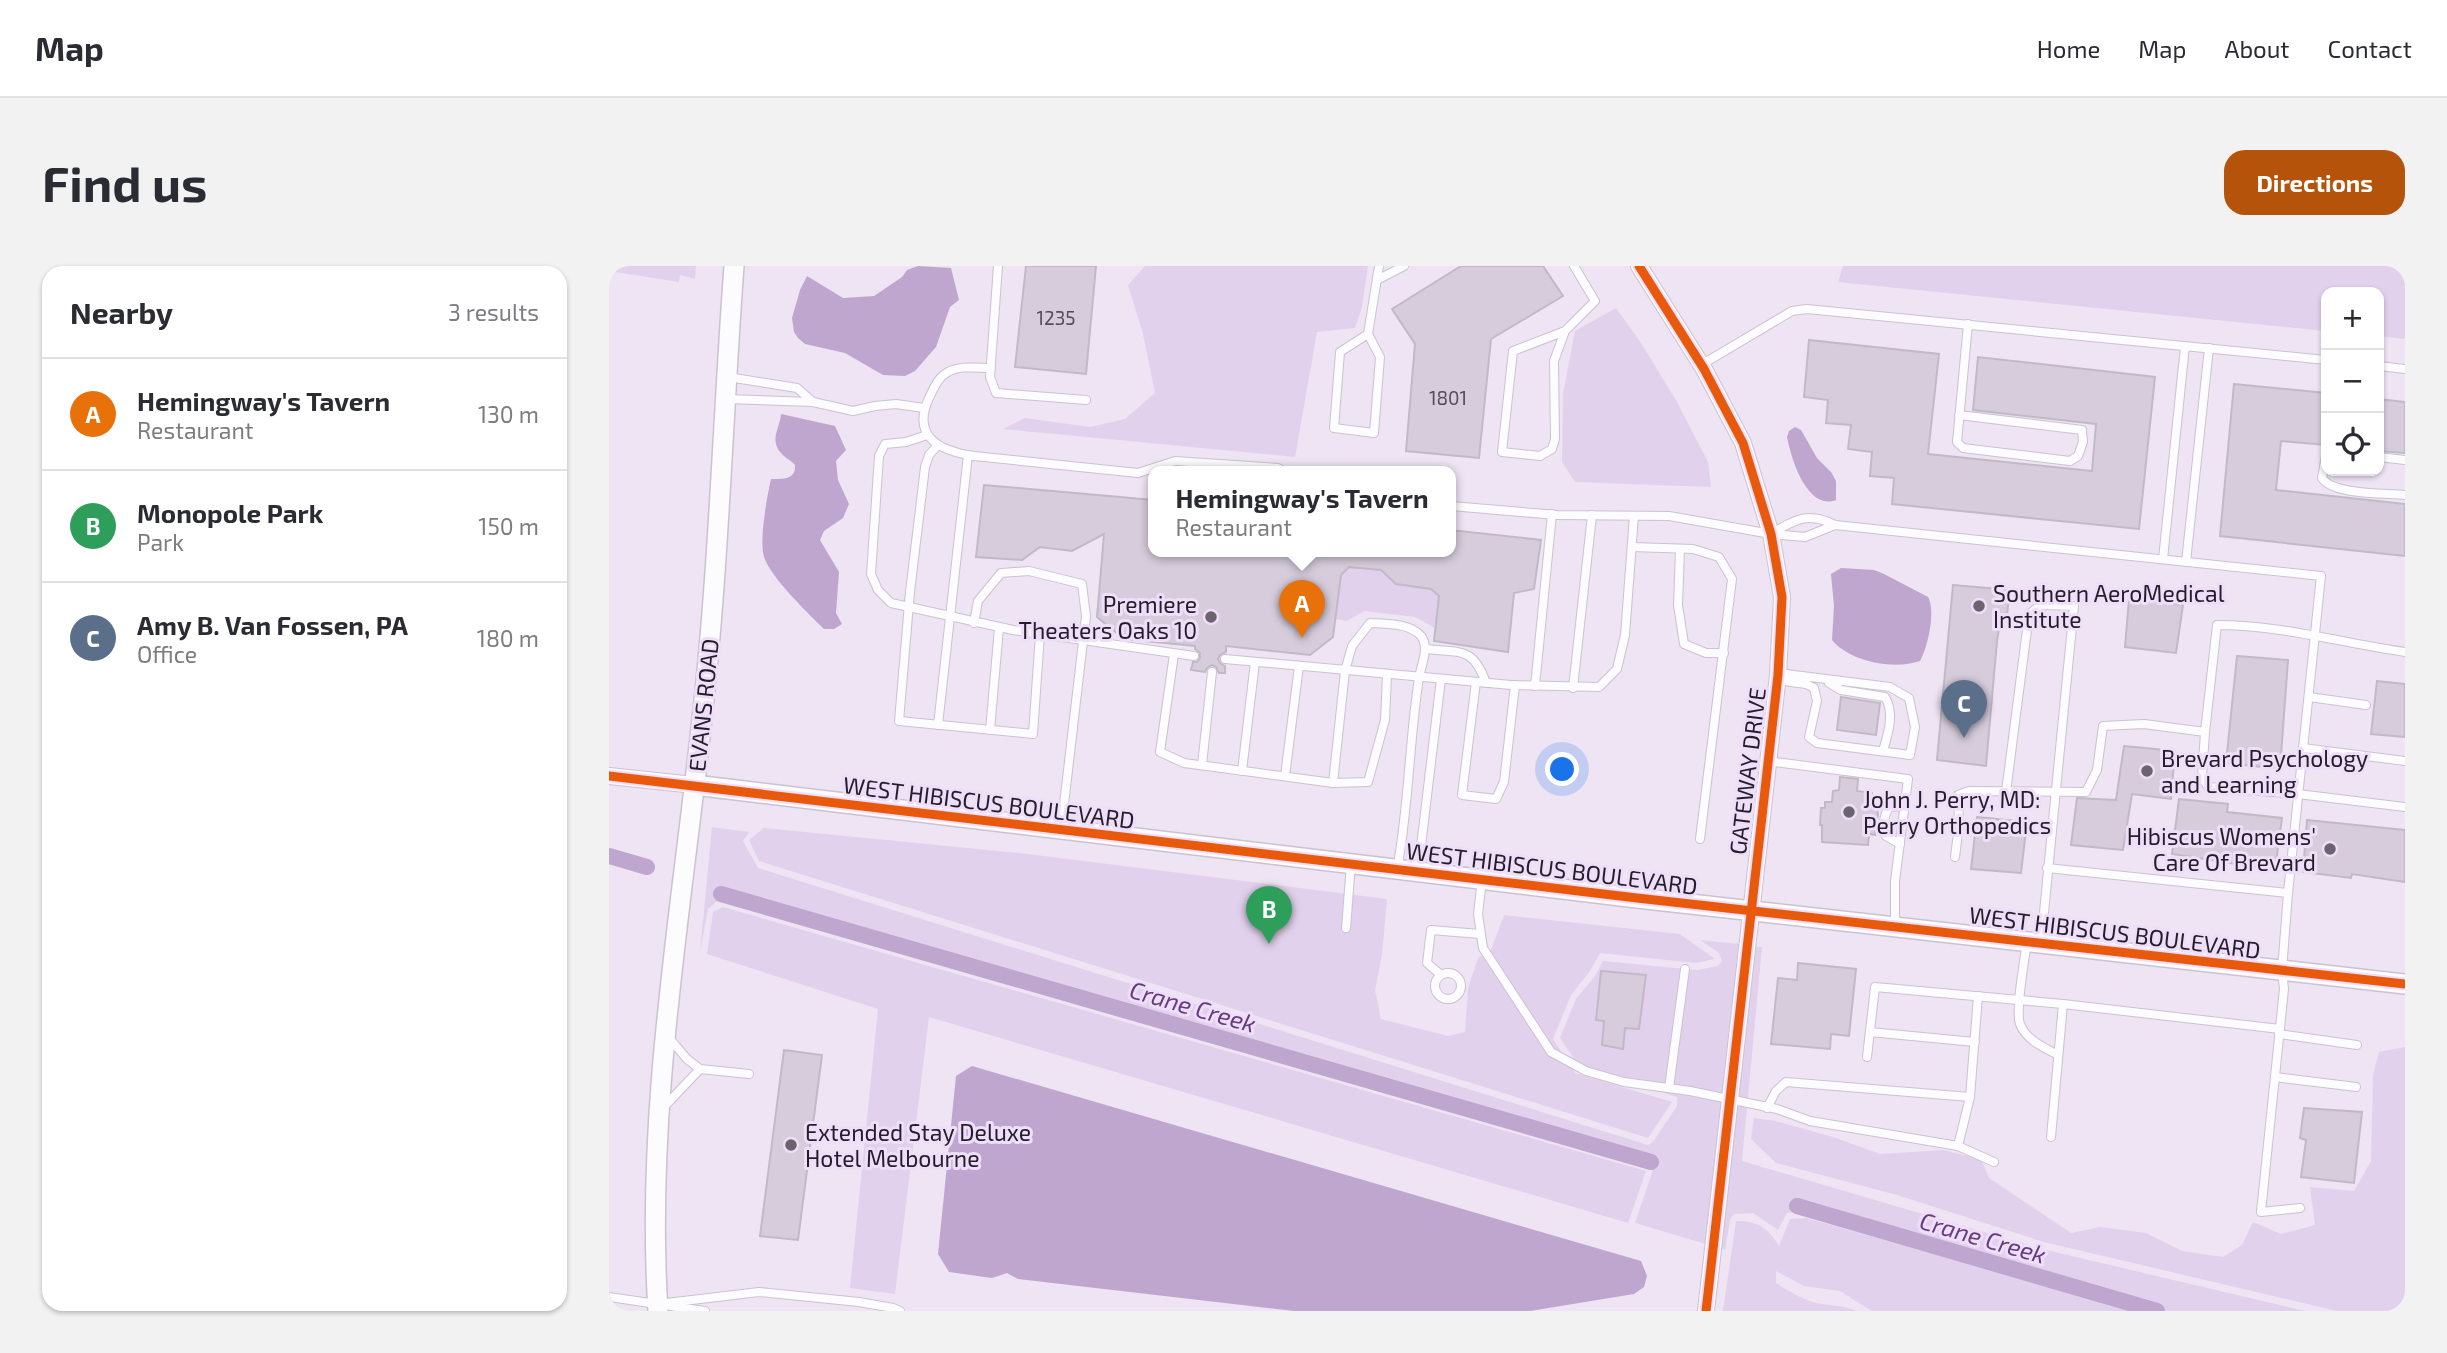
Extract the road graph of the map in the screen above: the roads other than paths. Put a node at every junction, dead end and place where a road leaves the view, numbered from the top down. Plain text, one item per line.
1 (734, 266) edge
2 (998, 266) edge
3 (1379, 266) edge
4 (1404, 266) edge
5 (1573, 266) edge
6 (1639, 266) edge
7 (1377, 280) junction
8 (1968, 324) junction
9 (1565, 331) junction
10 (1368, 334) junction
11 (2185, 346) junction
12 (2209, 348) junction
13 (2321, 359) edge
14 (1701, 365) junction
15 (2384, 367) edge
16 (991, 368) junction
17 (2405, 369) edge
18 (727, 376) junction
19 (726, 399) junction
20 (1086, 400) dead end
21 (813, 402) junction
22 (924, 408) junction
23 (1959, 415) junction
24 (927, 435) junction
25 (938, 445) junction
26 (968, 455) junction
27 (2384, 458) edge
28 (2405, 460) edge
29 (1160, 466) edge
30 (1249, 466) edge
31 (1148, 470) edge
32 (2322, 476) edge
33 (2405, 495) edge
34 (1456, 506) edge
35 (1552, 514) junction
36 (1592, 515) junction
37 (1635, 516) junction
38 (1835, 525) junction
39 (1771, 534) junction
40 (1632, 547) junction
41 (1680, 549) junction
42 (2163, 559) junction
43 (2186, 562) junction
44 (909, 607) junction
45 (951, 618) junction
46 (974, 622) junction
47 (999, 628) junction
48 (1040, 634) junction
49 (2315, 634) junction
50 (1082, 641) junction
51 (1426, 649) junction
52 (2405, 652) edge
53 (1724, 653) junction
54 (1174, 654) junction
55 (1194, 656) dead end
56 (1225, 659) dead end
57 (1255, 662) junction
58 (1299, 666) junction
59 (1345, 671) junction
60 (1212, 672) dead end
61 (1387, 675) junction
62 (1419, 677) junction
63 (1778, 677) junction
64 (1441, 679) junction
65 (1825, 680) junction
66 (1476, 682) junction
67 (1486, 683) junction
68 (1515, 685) junction
69 (1535, 686) junction
70 (1573, 688) junction
71 (2309, 696) junction
72 (2366, 705) dead end
73 (939, 725) junction
74 (990, 730) junction
75 (2205, 732) junction
76 (2303, 748) junction
77 (1883, 751) junction
78 (1767, 761) junction
79 (2405, 761) edge
80 (1202, 765) junction
81 (1242, 771) junction
82 (609, 776) edge
83 (1285, 776) junction
84 (1333, 783) junction
85 (694, 785) junction
86 (2054, 791) junction
87 (2006, 792) junction
88 (2298, 794) junction
89 (1905, 806) junction
90 (2405, 807) edge
91 (1062, 830) junction
92 (1700, 839) dead end
93 (1900, 844) junction
94 (1955, 857) dead end
95 (1351, 864) junction
96 (2047, 868) junction
97 (1397, 870) junction
98 (1418, 872) junction
99 (1482, 879) junction
100 (2288, 893) junction
101 (1750, 909) junction
102 (1895, 926) junction
103 (1346, 928) dead end
104 (1480, 934) junction
105 (2034, 942) junction
106 (1685, 968) dead end
107 (2282, 970) junction
108 (1441, 975) dead end
109 (2405, 984) edge
110 (1978, 996) junction
111 (2020, 1000) junction
112 (2063, 1004) junction
113 (2280, 1031) junction
114 (665, 1032) junction
115 (1870, 1032) junction
116 (1975, 1042) junction
117 (2357, 1045) dead end
118 (2058, 1055) junction
119 (1867, 1057) dead end
120 (700, 1069) junction
121 (749, 1074) dead end
122 (2275, 1077) junction
123 (2356, 1087) dead end
124 (1669, 1088) junction
125 (1971, 1097) junction
126 (1730, 1100) junction
127 (1767, 1108) junction
128 (658, 1114) junction
129 (2051, 1137) dead end
130 (1958, 1146) junction
131 (1994, 1162) dead end
132 (2300, 1208) dead end
133 (609, 1297) edge
134 (658, 1307) edge
135 (705, 1311) edge
136 (900, 1311) edge
137 (1706, 1311) edge

1 - 18 street, EVANS ROAD
2 - 16 lane
3 - 7 lane
4 - 7 lane
5 - 9 lane
6 - 14 street, GATEWAY DRIVE
7 - 10 lane
8 - 11 lane
8 - 14 lane
8 - 23 lane
9 - 9 lane
10 - 10 lane
11 - 12 lane
11 - 42 lane
12 - 13 lane
12 - 43 lane
14 - 39 street, GATEWAY DRIVE
15 - 17 lane
16 - 20 lane
16 - 22 lane
18 - 19 street, EVANS ROAD
18 - 21 lane
19 - 21 lane
19 - 85 street, EVANS ROAD
21 - 22 lane
22 - 24 lane
23 - 23 lane
24 - 25 lane
24 - 44 lane
25 - 26 lane
25 - 44 lane
26 - 31 lane
26 - 45 lane
27 - 28 lane
29 - 30 lane
32 - 33 lane
34 - 35 lane
35 - 36 lane
35 - 69 lane
36 - 37 lane
36 - 70 lane
37 - 39 lane
37 - 40 lane
38 - 39 lane
38 - 39 lane
38 - 42 lane
39 - 63 street, GATEWAY DRIVE
40 - 41 lane
40 - 70 lane
41 - 53 lane
41 - 53 lane
42 - 43 lane
43 - 49 lane
44 - 45 lane
44 - 73 lane
45 - 46 lane
45 - 73 lane
46 - 47 lane
46 - 50 lane
47 - 48 lane
47 - 74 lane
48 - 50 lane
48 - 74 lane
49 - 52 lane
49 - 71 lane
49 - 75 lane
50 - 54 lane
50 - 91 lane
51 - 59 lane
51 - 62 lane
51 - 67 lane
53 - 92 lane
54 - 55 lane
54 - 80 lane
56 - 57 lane
57 - 58 lane
57 - 81 lane
58 - 59 lane
58 - 83 lane
59 - 61 lane
59 - 84 lane
60 - 80 lane
61 - 62 lane
61 - 84 lane
62 - 64 lane
62 - 97 lane
63 - 65 lane
63 - 77 lane
63 - 78 street, GATEWAY DRIVE
64 - 66 lane
64 - 98 lane
65 - 77 lane
65 - 77 lane
66 - 67 lane
66 - 68 lane
67 - 68 lane
68 - 69 lane
69 - 70 lane
71 - 72 lane
71 - 76 lane
73 - 74 lane
75 - 86 lane
75 - 88 lane
76 - 79 lane
76 - 88 lane
78 - 89 lane
78 - 101 street, GATEWAY DRIVE
80 - 81 lane
81 - 83 lane
82 - 85 street
83 - 84 lane
85 - 91 street, WEST HIBISCUS BOULEVARD
85 - 114 street, EVANS ROAD
86 - 87 lane
86 - 87 lane
86 - 96 lane
87 - 94 lane
88 - 90 lane
88 - 100 lane
89 - 93 lane
89 - 93 lane
91 - 95 street, WEST HIBISCUS BOULEVARD
93 - 102 lane
95 - 97 street, WEST HIBISCUS BOULEVARD
95 - 103 lane
96 - 100 lane
96 - 105 lane
97 - 98 street, WEST HIBISCUS BOULEVARD
98 - 99 street, WEST HIBISCUS BOULEVARD
99 - 101 street, WEST HIBISCUS BOULEVARD
99 - 104 lane
100 - 107 lane
101 - 102 street, WEST HIBISCUS BOULEVARD
101 - 126 street, GATEWAY DRIVE
102 - 105 street, WEST HIBISCUS BOULEVARD
104 - 108 lane
104 - 124 lane
105 - 107 street, WEST HIBISCUS BOULEVARD
105 - 111 lane
106 - 124 lane
107 - 109 street, WEST HIBISCUS BOULEVARD
107 - 113 lane
110 - 111 lane
110 - 115 lane
110 - 116 lane
111 - 112 lane
111 - 118 lane
112 - 113 lane
112 - 118 lane
113 - 117 lane
113 - 122 lane
114 - 120 lane
114 - 128 street, EVANS ROAD
115 - 116 lane
115 - 119 lane
116 - 125 lane
118 - 129 lane
120 - 121 lane
120 - 128 lane
122 - 123 lane
122 - 132 lane
124 - 126 lane
125 - 127 lane
125 - 130 lane
126 - 127 lane
126 - 137 street, GATEWAY DRIVE
127 - 130 lane
128 - 134 street, EVANS ROAD
130 - 131 lane
133 - 134 lane
134 - 135 lane
134 - 136 lane

